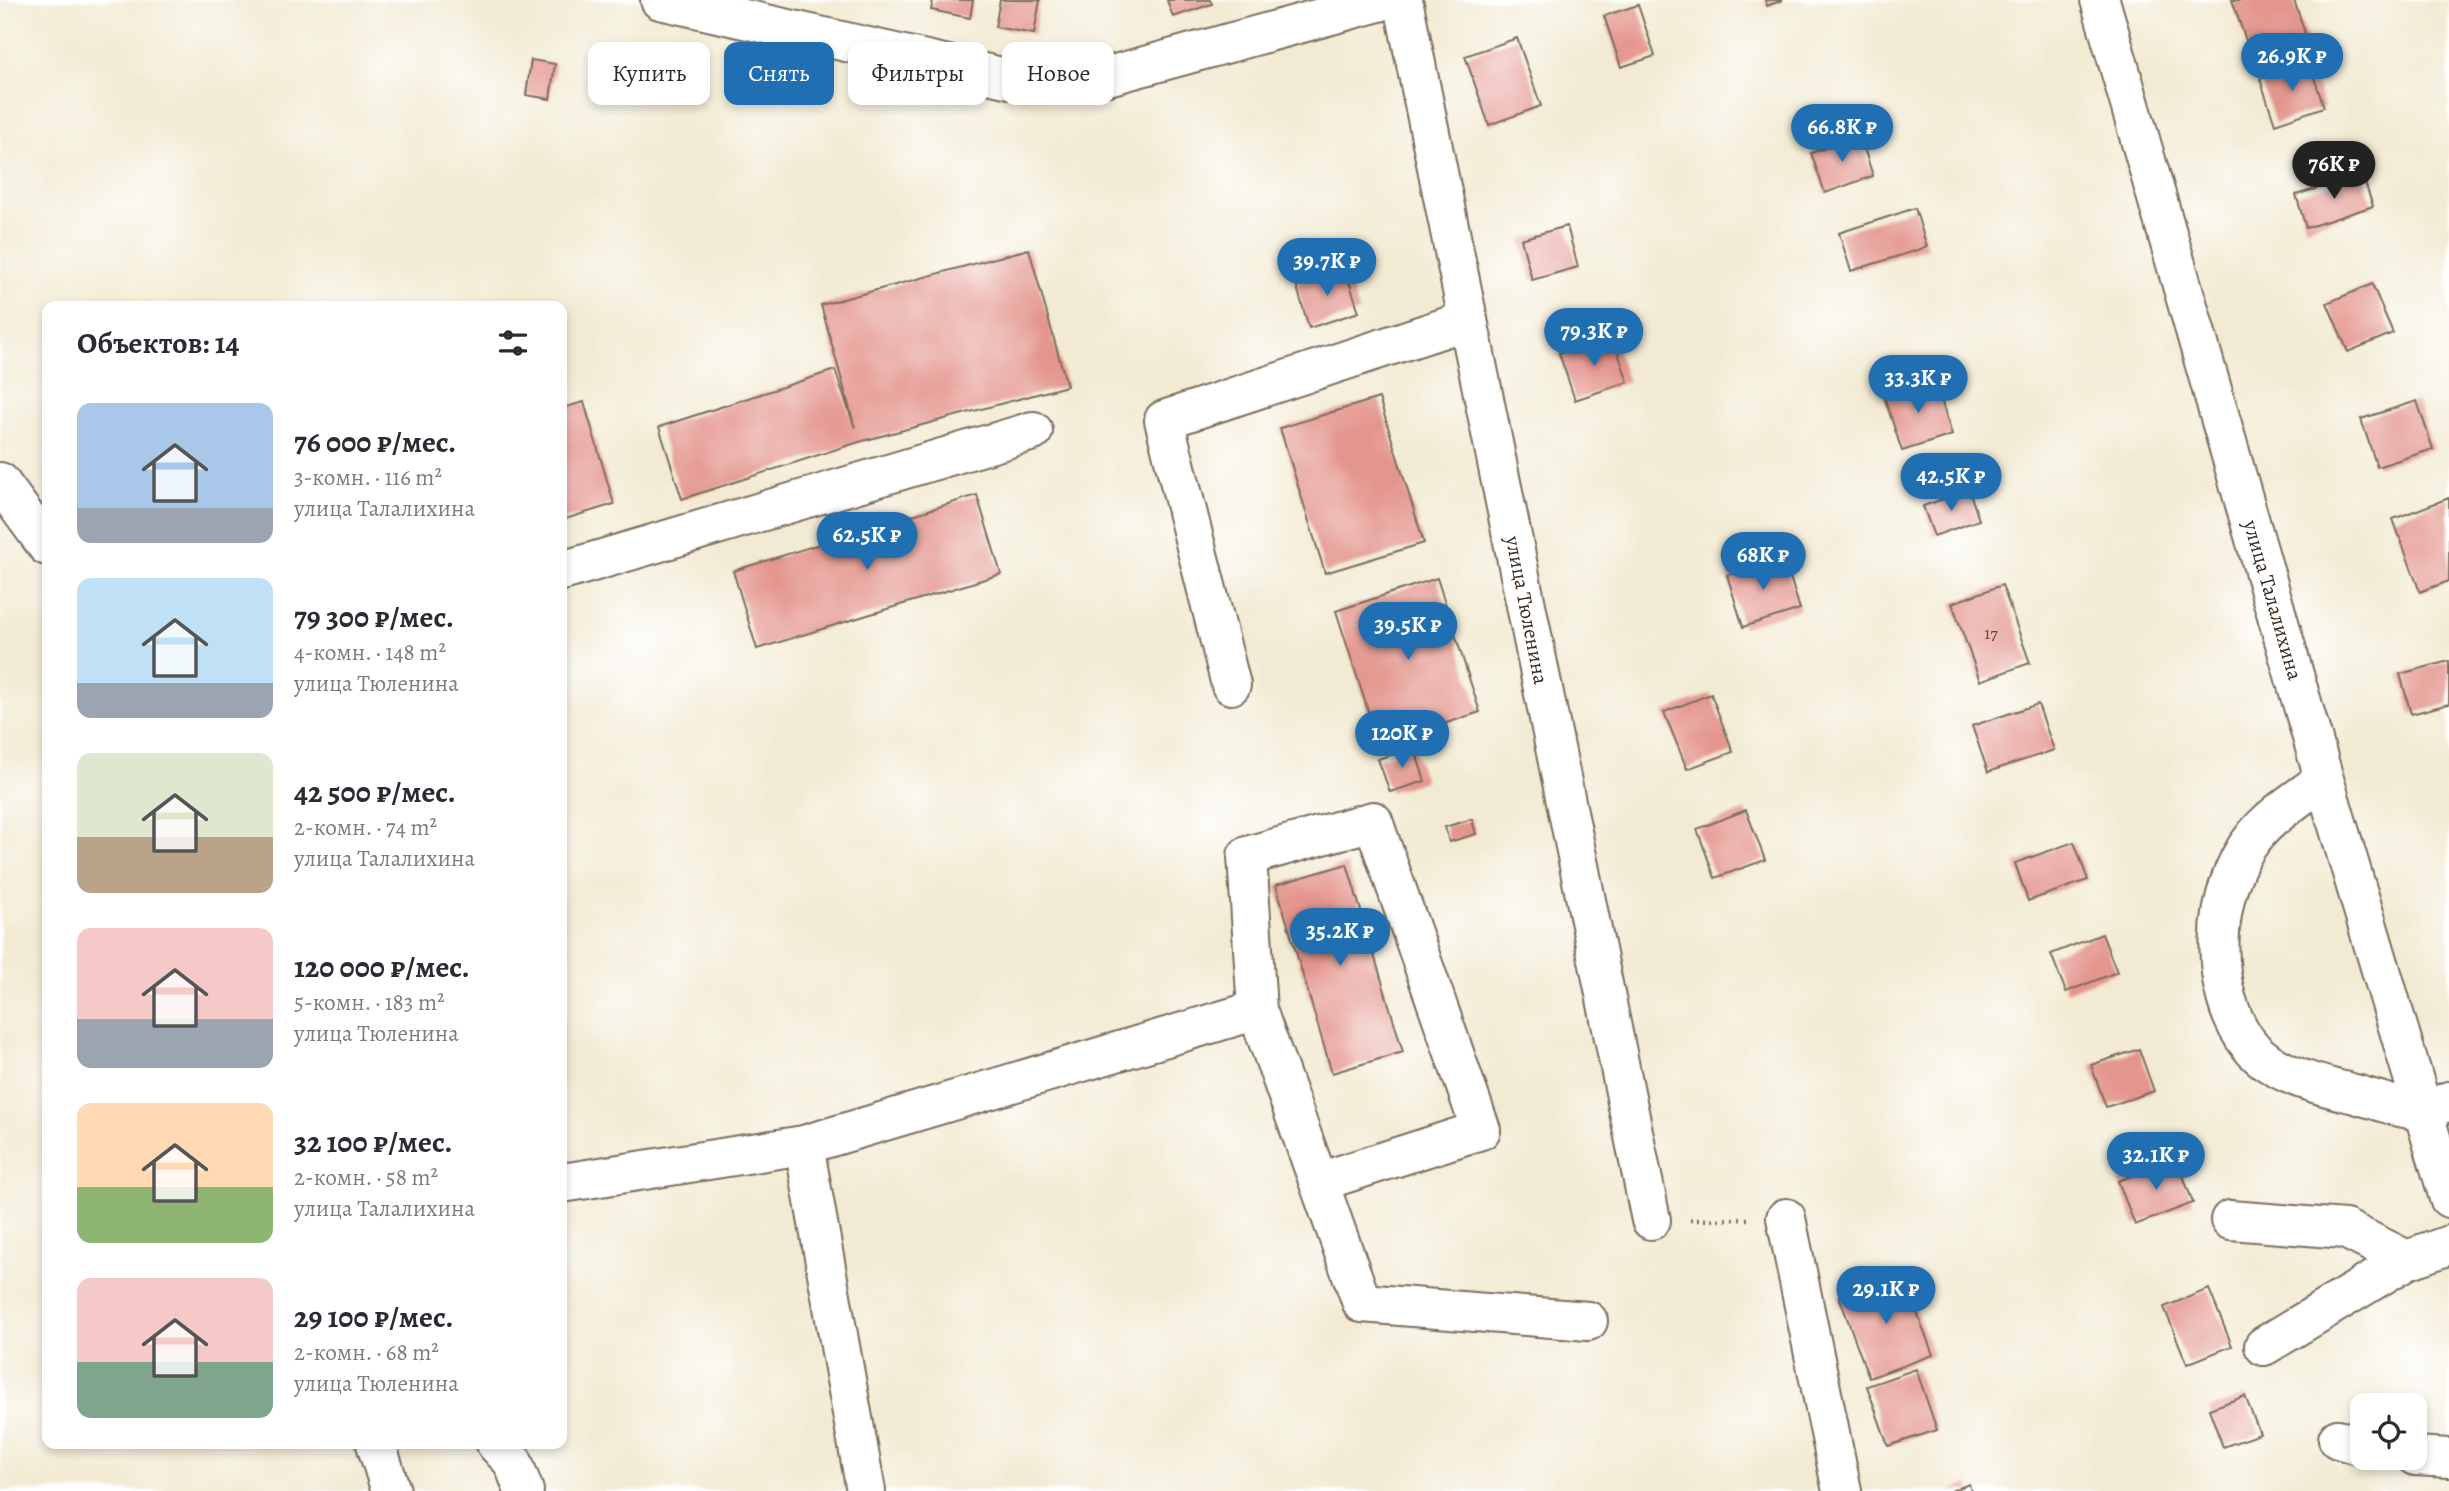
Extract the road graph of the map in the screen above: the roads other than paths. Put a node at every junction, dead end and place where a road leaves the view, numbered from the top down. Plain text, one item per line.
1 (660, 0) edge
2 (1386, 0) edge
3 (1404, 0) edge
4 (2100, 0) edge
5 (713, 5) edge
6 (755, 10) edge
7 (1468, 320) junction
8 (1033, 431) dead end
9 (0, 482) edge
10 (42, 539) edge
11 (567, 570) edge
12 (1231, 685) dead end
13 (2323, 779) junction
14 (1257, 1010) junction
15 (2435, 1106) edge
16 (804, 1145) junction
17 (567, 1182) edge
18 (1319, 1182) junction
19 (2449, 1198) edge
20 (1787, 1218) road end
21 (1651, 1220) road end
22 (2230, 1220) dead end
23 (2449, 1245) edge
24 (2407, 1260) junction
25 (1588, 1321) dead end
26 (2264, 1346) dead end
27 (378, 1449) edge
28 (501, 1449) edge
29 (2427, 1456) edge
30 (2449, 1458) edge
31 (391, 1491) edge
32 (524, 1491) edge
33 (866, 1491) edge
34 (1842, 1491) edge

1 - 5 street
2 - 6 street
3 - 7 street, улица Тюленина
4 - 13 street, улица Талалихина
5 - 6 street
7 - 12 street
7 - 21 street, улица Тюленина
8 - 11 street
9 - 10 street
13 - 15 street, улица Талалихина
13 - 15 street
14 - 16 street
14 - 18 street
14 - 18 street
15 - 19 street, улица Талалихина
16 - 17 street
16 - 33 street
18 - 25 street
20 - 34 street
22 - 24 street
23 - 24 street
24 - 26 street
27 - 31 street
28 - 32 street
29 - 30 street

